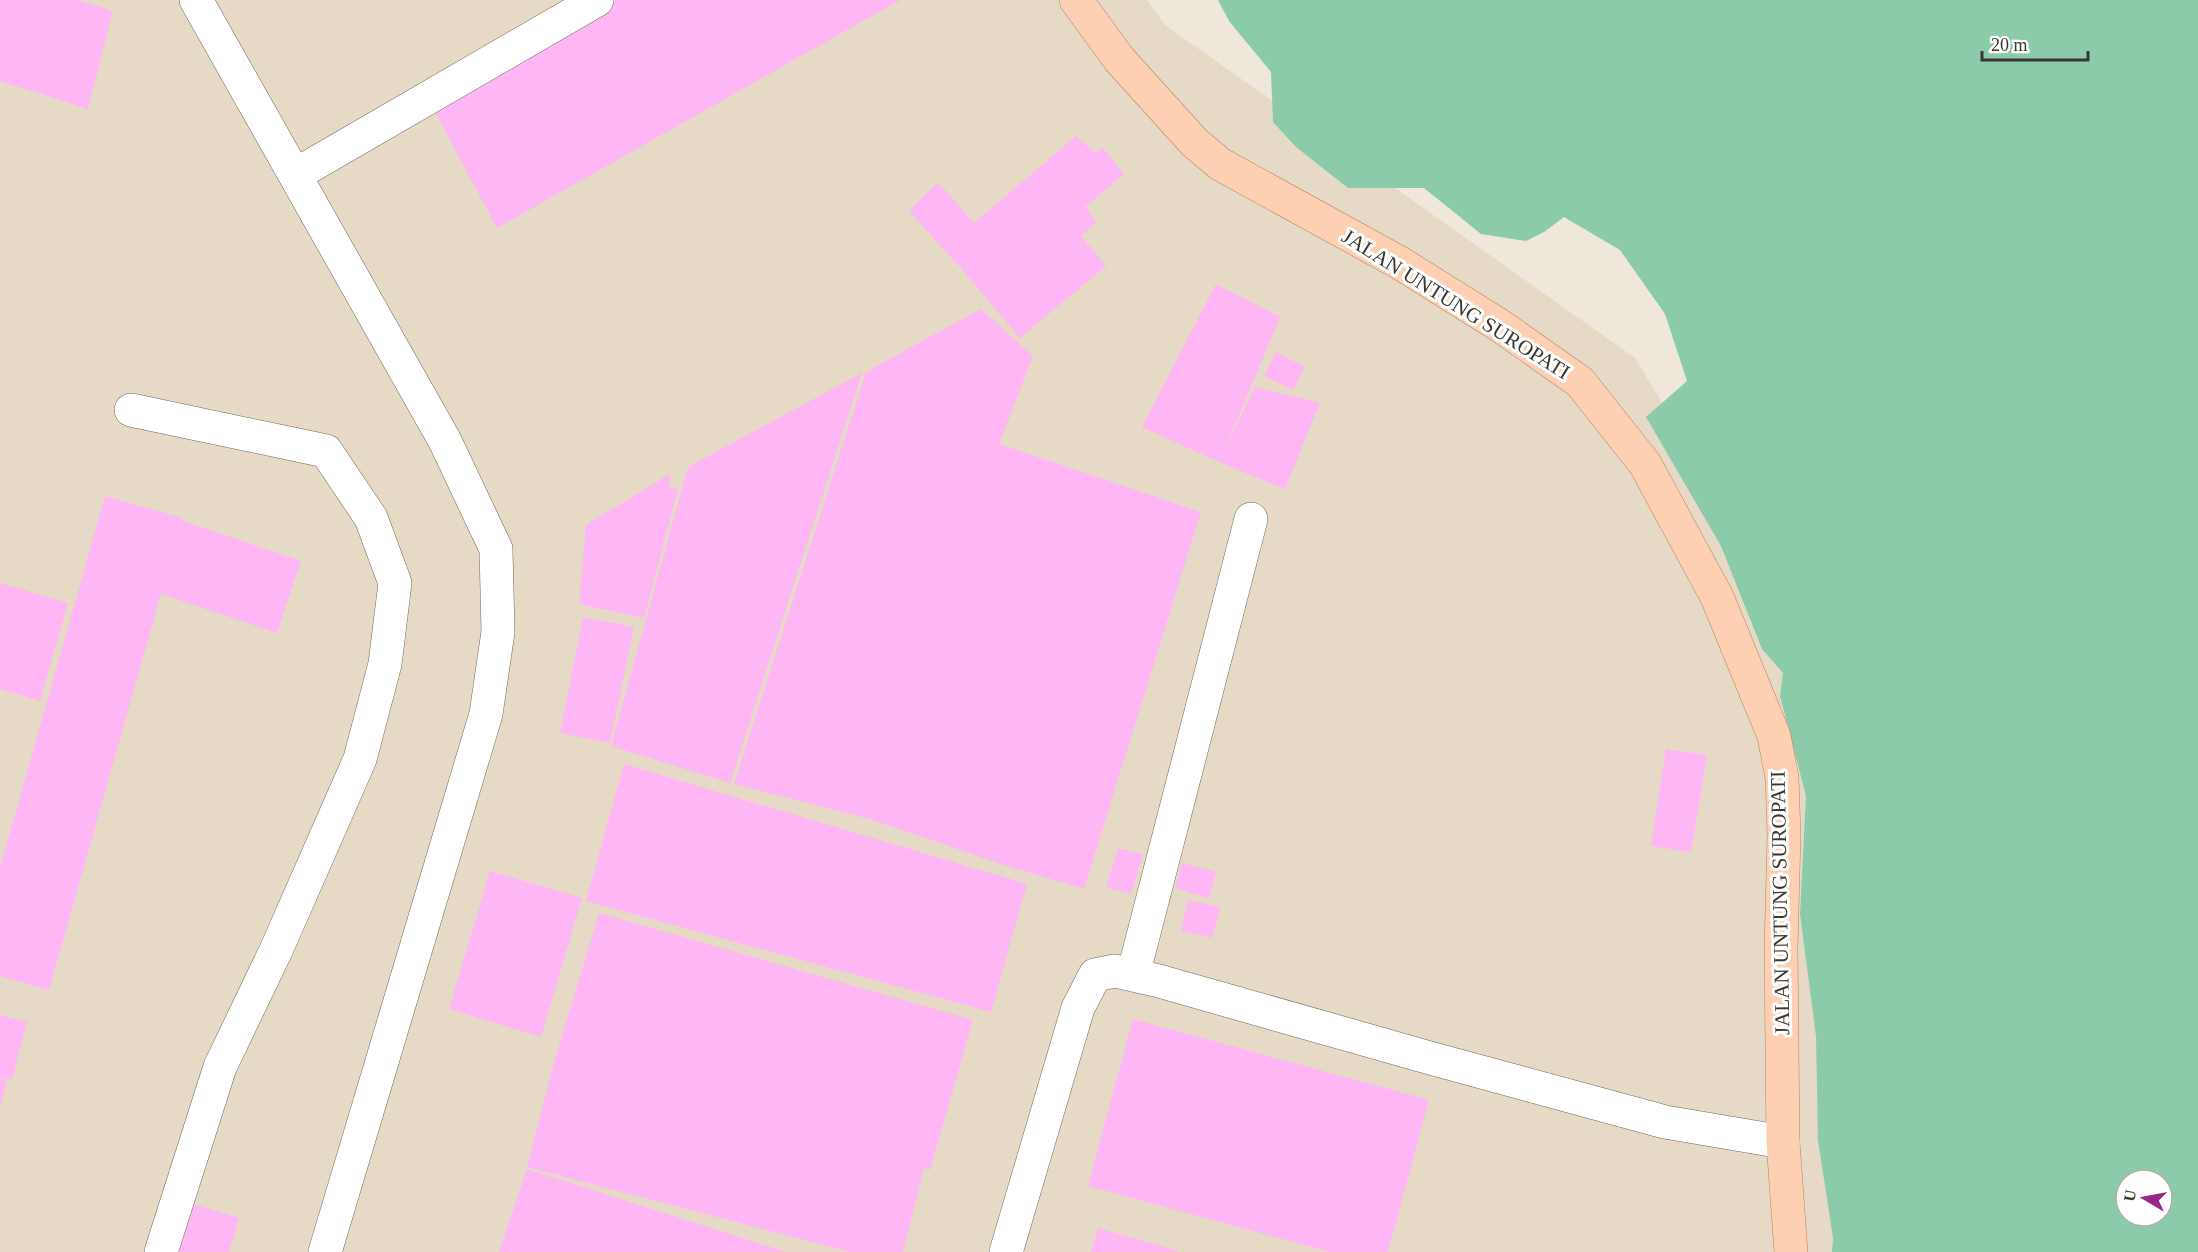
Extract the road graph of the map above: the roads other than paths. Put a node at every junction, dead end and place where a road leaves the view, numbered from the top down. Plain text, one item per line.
1 (196, 0) edge
2 (597, 0) edge
3 (1076, 0) edge
4 (295, 175) junction
5 (132, 410) dead end
6 (1251, 519) dead end
7 (1133, 975) junction
8 (1783, 1142) junction
9 (162, 1252) edge
10 (325, 1252) edge
11 (1006, 1252) edge
12 (1791, 1252) edge

1 - 4 lane
2 - 4 lane
3 - 8 main road, JALAN UNTUNG SUROPATI
4 - 10 lane
5 - 9 lane
6 - 7 lane
7 - 8 lane
7 - 11 lane
8 - 12 main road, JALAN UNTUNG SUROPATI

